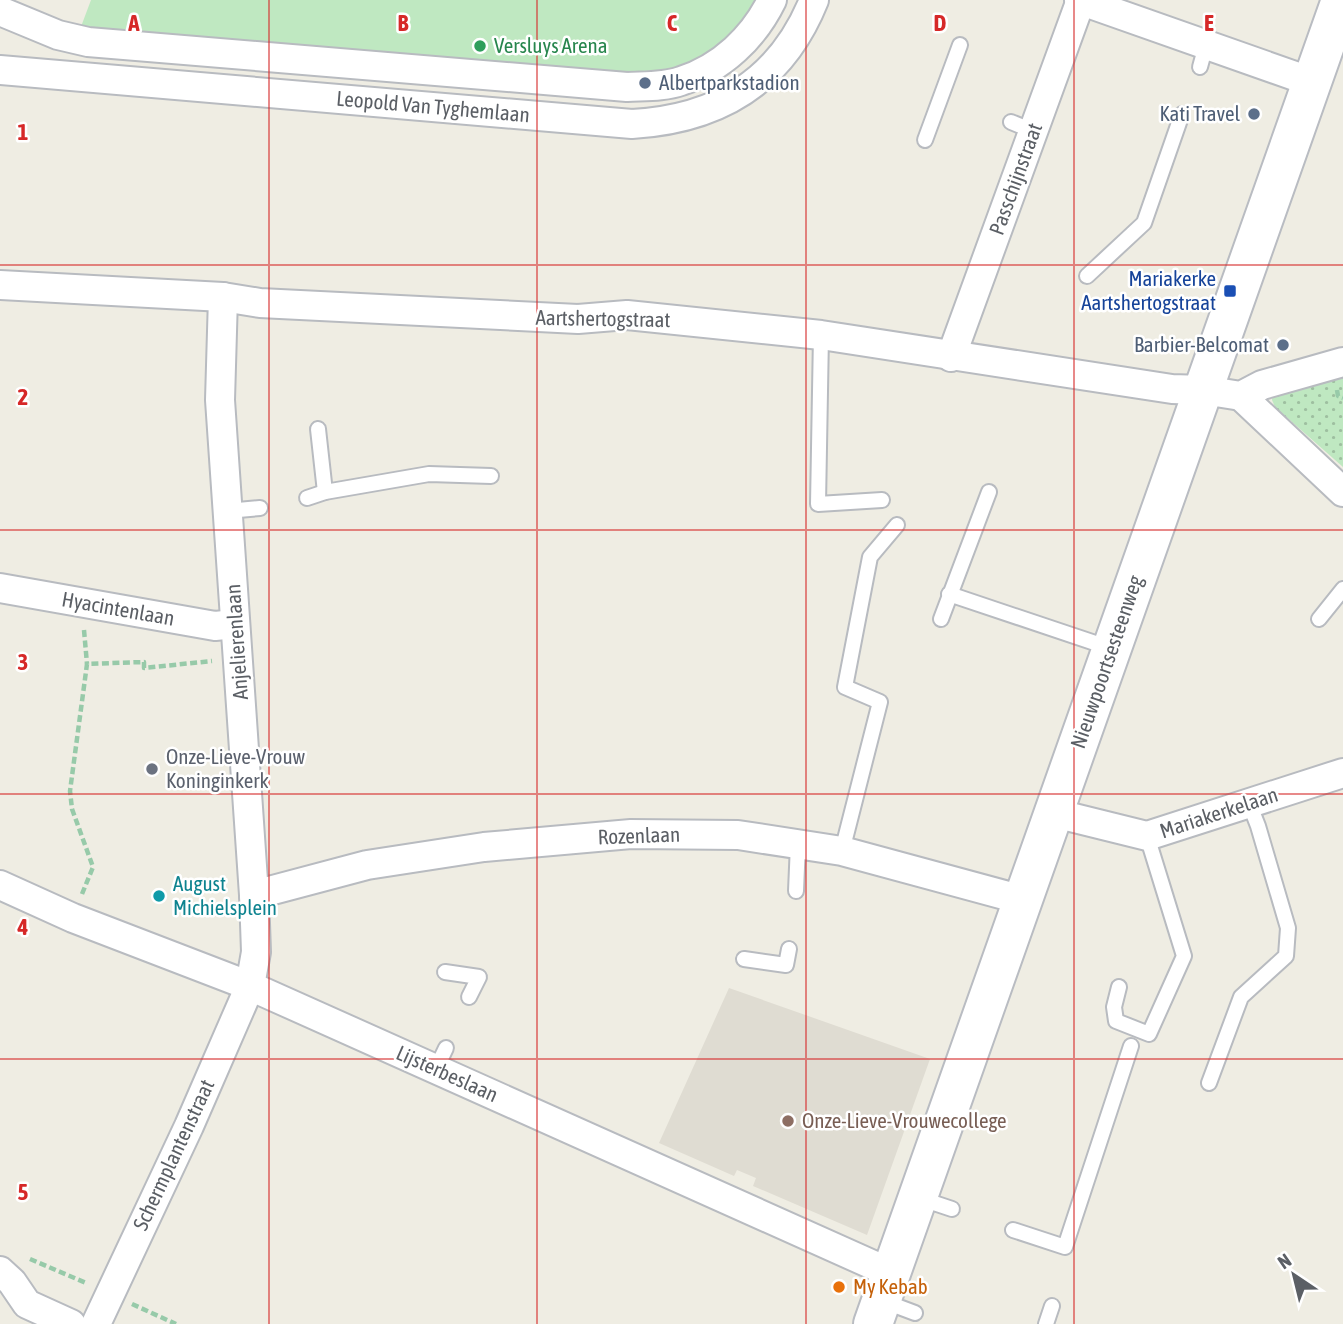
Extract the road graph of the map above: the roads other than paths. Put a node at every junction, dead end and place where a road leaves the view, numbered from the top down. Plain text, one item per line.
1 (772, 0) edge
2 (814, 0) edge
3 (1080, 0) edge
4 (1341, 0) edge
5 (0, 11) edge
6 (960, 45) dead end
7 (1334, 50) edge
8 (0, 70) edge
9 (1312, 82) junction
10 (1182, 114) dead end
11 (925, 140) dead end
12 (1087, 276) dead end
13 (0, 285) edge
14 (223, 297) junction
15 (821, 335) junction
16 (951, 357) junction
17 (1343, 362) edge
18 (1203, 390) junction
19 (1241, 396) junction
20 (318, 429) dead end
21 (491, 475) dead end
22 (325, 492) junction
23 (989, 492) dead end
24 (1343, 492) edge
25 (307, 498) dead end
26 (882, 500) dead end
27 (260, 508) dead end
28 (227, 511) junction
29 (897, 525) dead end
30 (0, 588) edge
31 (1343, 589) edge
32 (949, 594) junction
33 (941, 619) dead end
34 (1319, 619) dead end
35 (237, 638) junction
36 (1112, 649) junction
37 (1343, 773) edge
38 (1249, 803) junction
39 (1054, 813) junction
40 (1147, 836) junction
41 (798, 844) junction
42 (842, 851) junction
43 (0, 885) edge
44 (796, 891) dead end
45 (254, 895) junction
46 (1023, 900) junction
47 (789, 949) dead end
48 (744, 959) dead end
49 (445, 972) dead end
50 (250, 986) junction
51 (1119, 987) dead end
52 (468, 997) dead end
53 (1131, 1046) dead end
54 (1209, 1083) dead end
55 (1013, 1230) dead end
56 (0, 1271) edge
57 (890, 1303) edge
58 (1052, 1306) dead end
59 (14, 1307) edge
60 (71, 1324) edge
61 (96, 1324) edge
62 (1046, 1324) edge

1 - 5 street, Leopold Van Tyghemlaan
2 - 8 street, Leopold Van Tyghemlaan
3 - 9 street
3 - 16 street, Passchijnstraat
4 - 7 main road, Nieuwpoortsesteenweg
6 - 11 lane
7 - 9 main road, Nieuwpoortsesteenweg
9 - 18 main road, Nieuwpoortsesteenweg
10 - 12 lane
13 - 14 street, Aartshertogstraat
14 - 15 street, Aartshertogstraat
14 - 28 street, Anjelierenlaan
15 - 16 street, Aartshertogstraat
15 - 26 lane
16 - 18 street, Aartshertogstraat
17 - 19 street
18 - 19 street, Aartshertogstraat
18 - 36 main road, Nieuwpoortsesteenweg
19 - 24 street
20 - 22 lane
21 - 22 lane
22 - 25 lane
23 - 32 lane
27 - 28 lane
28 - 35 street, Anjelierenlaan
29 - 42 lane
30 - 35 street, Hyacintenlaan
31 - 34 lane
32 - 33 lane
32 - 36 lane
35 - 45 street, Anjelierenlaan
36 - 39 main road, Nieuwpoortsesteenweg
37 - 38 street, Mariakerkelaan
38 - 40 street, Mariakerkelaan
38 - 54 lane
39 - 40 street, Mariakerkelaan
39 - 46 main road, Nieuwpoortsesteenweg
40 - 51 lane
41 - 42 street, Rozenlaan
41 - 44 lane
41 - 45 street, Rozenlaan
42 - 46 street, Rozenlaan
43 - 50 street, Lijsterbeslaan
45 - 50 street, Anjelierenlaan
46 - 57 main road, Nieuwpoortsesteenweg
47 - 48 lane
49 - 52 lane
50 - 57 street, Lijsterbeslaan
50 - 61 street, Schermplantenstraat
53 - 55 lane
56 - 59 street
58 - 62 lane
59 - 60 street

